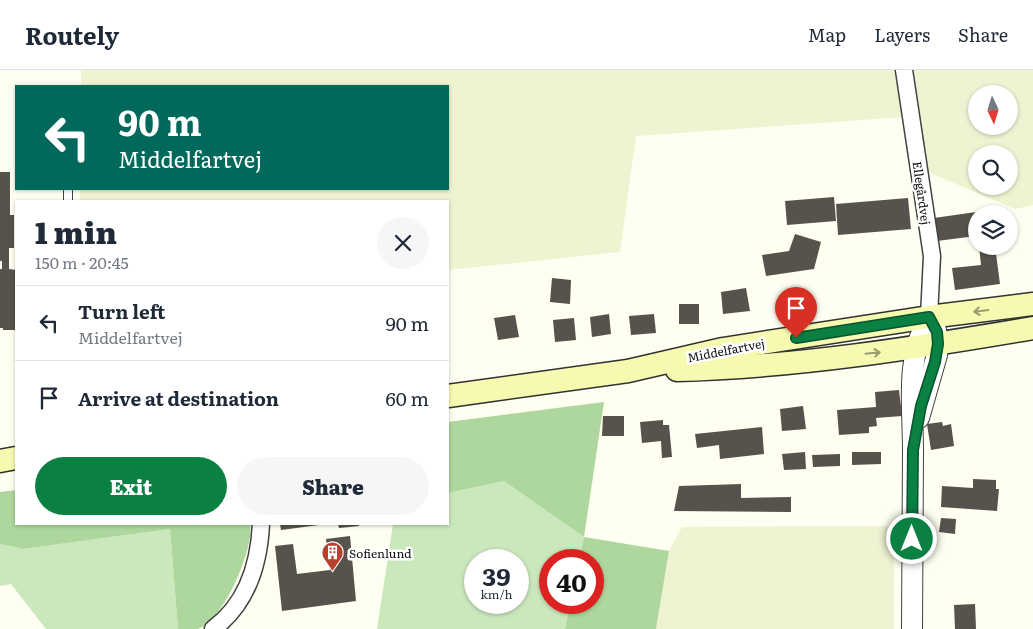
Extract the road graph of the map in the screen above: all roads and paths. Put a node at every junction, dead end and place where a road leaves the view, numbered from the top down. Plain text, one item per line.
1 (904, 70) edge
2 (1033, 304) edge
3 (929, 317) junction
4 (1033, 328) edge
5 (938, 344) junction
6 (916, 348) junction
7 (628, 372) junction
8 (449, 396) edge
9 (913, 450) junction
10 (15, 458) edge
11 (0, 460) edge
12 (261, 525) edge
13 (213, 629) edge
14 (912, 629) edge

1 - 3 street, Ellegårdvej
2 -> 3 main road, Middelfartvej
3 - 5 street
3 - 6 street
3 - 7 main road, Middelfartvej
4 - 5 main road, Middelfartvej
5 - 6 main road, Middelfartvej
5 - 9 street
7 -> 6 main road, Middelfartvej
6 - 9 street
7 - 8 main road, Middelfartvej
9 - 14 street
10 - 11 main road
12 - 13 street

